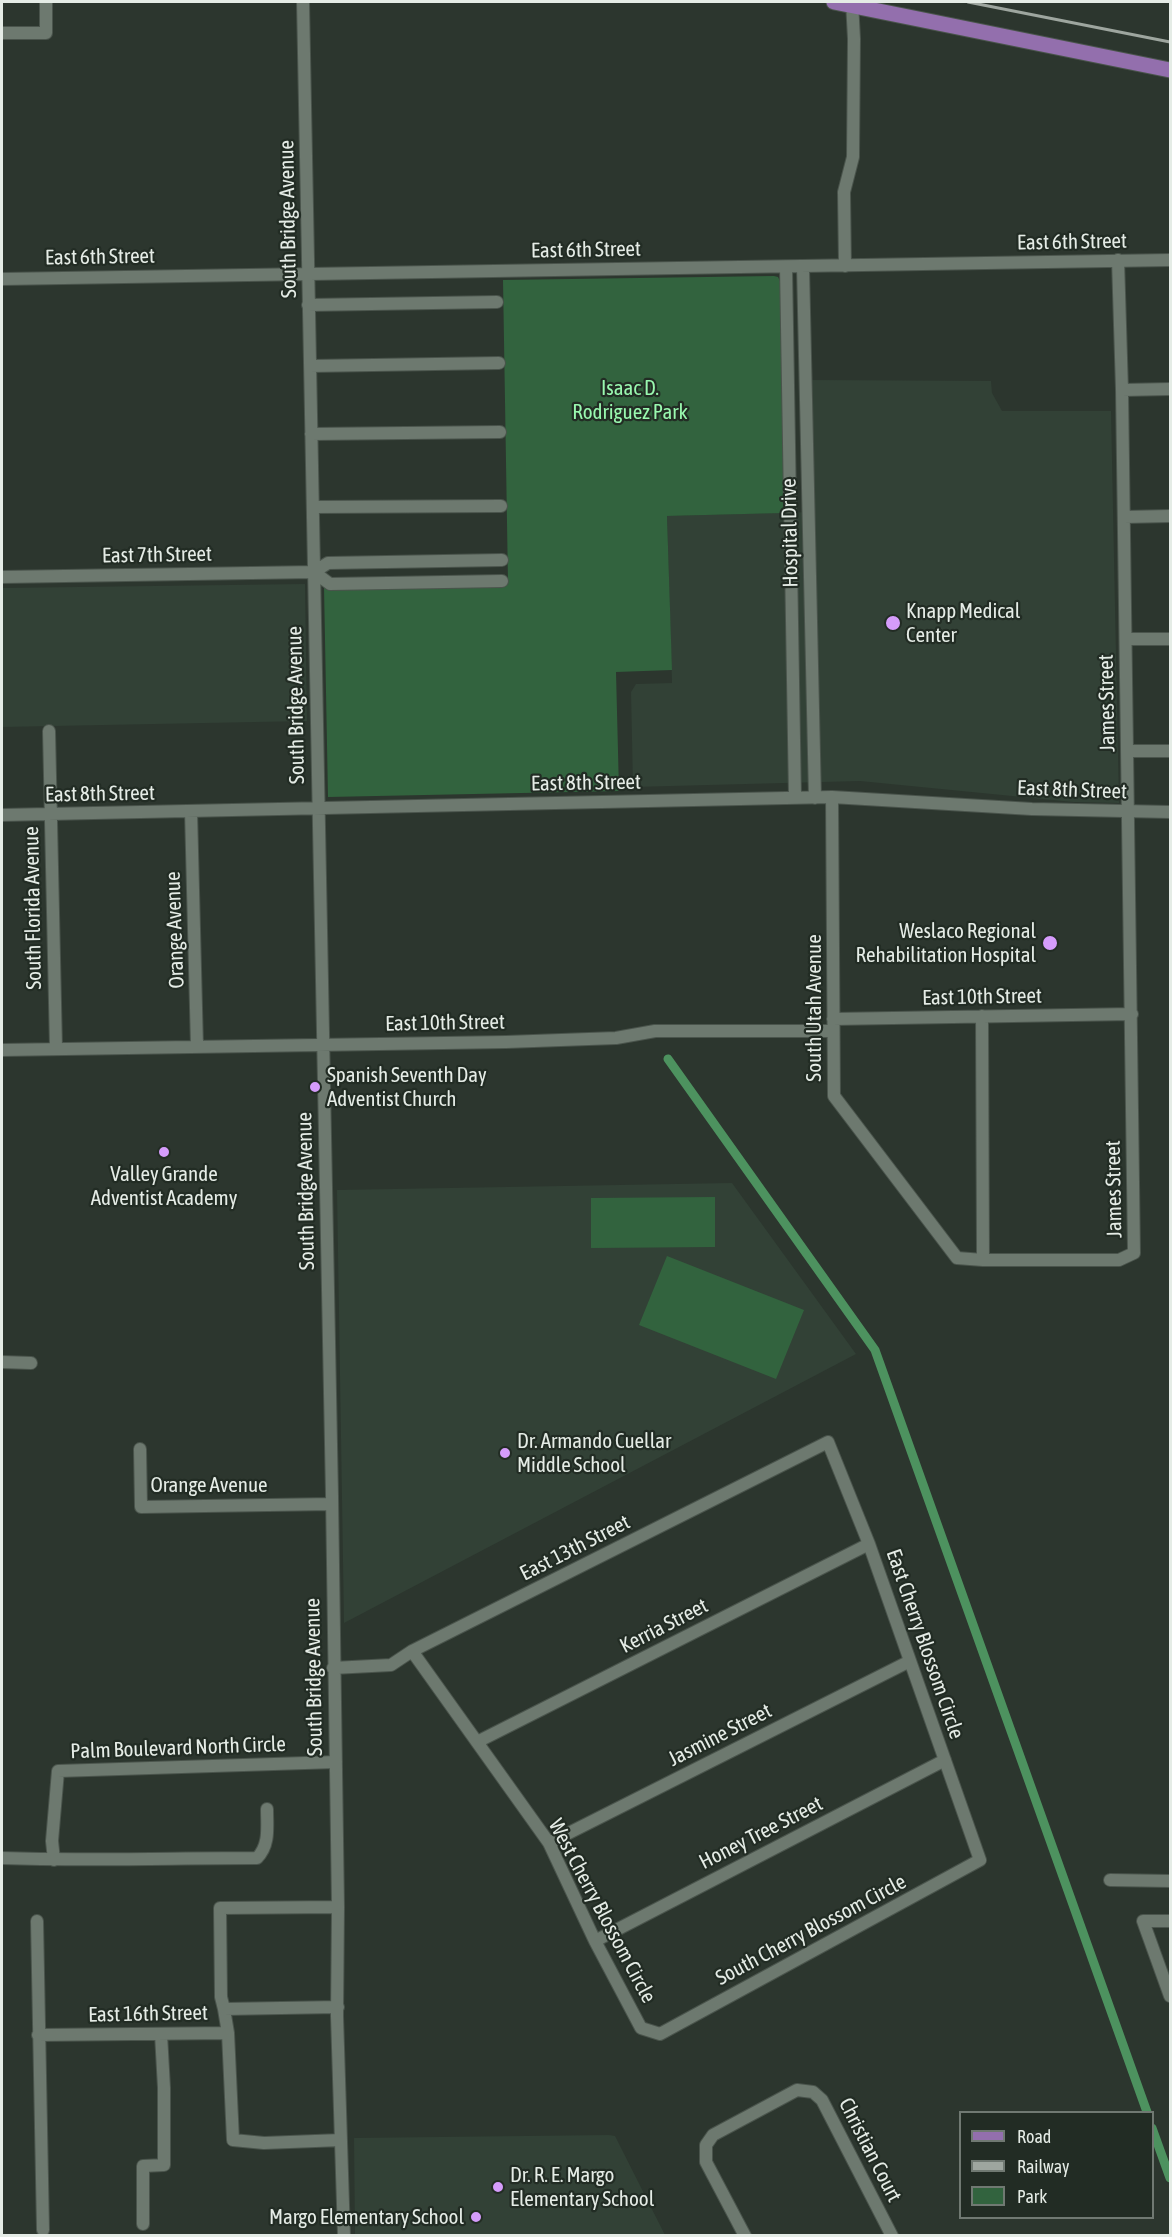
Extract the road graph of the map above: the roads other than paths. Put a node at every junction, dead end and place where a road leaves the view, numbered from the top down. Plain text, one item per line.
1 (46, 2) edge
2 (303, 2) edge
3 (834, 2) edge
4 (853, 4) edge
5 (2, 33) edge
6 (1170, 70) edge
7 (1118, 260) junction
8 (1170, 260) edge
9 (845, 266) junction
10 (786, 267) junction
11 (803, 267) junction
12 (308, 274) junction
13 (2, 279) edge
14 (497, 302) dead end
15 (308, 305) junction
16 (498, 363) dead end
17 (310, 366) junction
18 (1170, 389) edge
19 (1122, 390) junction
20 (500, 432) dead end
21 (311, 434) junction
22 (501, 506) dead end
23 (313, 507) junction
24 (1170, 516) edge
25 (1124, 517) junction
26 (502, 560) dead end
27 (314, 572) junction
28 (2, 577) edge
29 (502, 581) dead end
30 (1126, 639) junction
31 (1170, 639) edge
32 (49, 731) dead end
33 (1170, 751) edge
34 (1128, 752) junction
35 (832, 797) junction
36 (795, 798) junction
37 (815, 798) junction
38 (318, 808) junction
39 (191, 812) junction
40 (1128, 812) junction
41 (1170, 812) edge
42 (50, 814) junction
43 (2, 815) edge
44 (1132, 1014) junction
45 (982, 1016) junction
46 (833, 1025) junction
47 (324, 1044) junction
48 (197, 1047) junction
49 (56, 1048) junction
50 (2, 1050) edge
51 (983, 1260) junction
52 (2, 1362) edge
53 (31, 1363) dead end
54 (828, 1442) joint
55 (140, 1449) dead end
56 (332, 1504) junction
57 (869, 1544) junction
58 (412, 1651) junction
59 (910, 1661) junction
60 (333, 1668) junction
61 (477, 1742) junction
62 (945, 1760) junction
63 (336, 1762) junction
64 (267, 1809) dead end
65 (549, 1843) junction
66 (2, 1858) edge
67 (54, 1860) junction
68 (980, 1860) joint
69 (1110, 1880) dead end
70 (1170, 1881) edge
71 (338, 1907) junction
72 (37, 1921) dead end
73 (1170, 1921) edge
74 (595, 1941) junction
75 (1168, 1980) edge
76 (1170, 1996) edge
77 (338, 2007) junction
78 (224, 2009) junction
79 (228, 2032) junction
80 (161, 2034) junction
81 (660, 2034) joint
82 (38, 2036) junction
83 (341, 2140) junction
84 (143, 2224) dead end
85 (43, 2230) dead end
86 (344, 2235) edge
87 (745, 2235) edge
88 (892, 2235) edge

1 - 5 street
2 - 12 street, South Bridge Avenue
3 - 4 main road
4 - 6 main road
4 - 9 street
7 - 8 street, East 6th Street
7 - 9 street, East 6th Street
7 - 19 street, James Street
9 - 11 street, East 6th Street
10 - 11 street, East 6th Street
10 - 12 street, East 6th Street
10 - 36 street, Hospital Drive
11 - 37 street, Hospital Drive
12 - 13 street, East 6th Street
12 - 15 street, South Bridge Avenue
14 - 15 street
15 - 17 street, South Bridge Avenue
16 - 17 street
17 - 21 street, South Bridge Avenue
18 - 19 street
19 - 25 street, James Street
20 - 21 street
21 - 23 street, South Bridge Avenue
22 - 23 street
23 - 27 street, South Bridge Avenue
24 - 25 street
25 - 30 street, James Street
26 - 27 street, East 7th Street
27 - 28 street, East 7th Street
27 - 29 street, East 7th Street
27 - 38 street, South Bridge Avenue
30 - 31 street
30 - 34 street, James Street
32 - 42 street, South Florida Avenue
33 - 34 street
34 - 40 street, James Street
35 - 37 street, East 8th Street
35 - 40 street, East 8th Street
35 - 46 street, South Utah Avenue
36 - 37 street, East 8th Street
36 - 38 street, East 8th Street
38 - 39 street, East 8th Street
38 - 47 street, South Bridge Avenue
39 - 42 street, East 8th Street
39 - 48 street, Orange Avenue
40 - 41 street, East 8th Street
40 - 44 street, James Street
42 - 43 street, East 8th Street
42 - 49 street, South Florida Avenue
44 - 45 street, East 10th Street
44 - 51 street, James Street
45 - 46 street, East 10th Street
45 - 51 street
46 - 47 street, East 10th Street
46 - 51 street, South Utah Avenue
47 - 48 street, East 10th Street
47 - 56 street, South Bridge Avenue
48 - 49 street, East 10th Street
49 - 50 street, East 10th Street
52 - 53 street
54 - 57 street, East Cherry Blossom Circle
54 - 58 street, East 13th Street
55 - 56 street, Orange Avenue
56 - 60 street, South Bridge Avenue
57 - 59 street, East Cherry Blossom Circle
57 - 61 street, Kerria Street
58 - 60 street, East 13th Street
58 - 61 street, West Cherry Blossom Circle
59 - 62 street, East Cherry Blossom Circle
59 - 65 street, Jasmine Street
60 - 63 street, South Bridge Avenue
61 - 65 street, West Cherry Blossom Circle
62 - 68 street, East Cherry Blossom Circle
62 - 74 street, Honey Tree Street
63 - 67 street, Palm Boulevard North Circle
63 - 71 street, South Bridge Avenue
64 - 67 street
65 - 74 street, West Cherry Blossom Circle
66 - 67 street
68 - 81 street, South Cherry Blossom Circle
69 - 70 street
71 - 77 street, South Bridge Avenue
71 - 78 street
72 - 82 street
73 - 75 street
74 - 81 street, West Cherry Blossom Circle
75 - 76 street
77 - 78 street, East 16th Street
77 - 83 street, South Bridge Avenue
78 - 79 street, East 16th Street
79 - 80 street, East 16th Street
79 - 83 street
80 - 82 street, East 16th Street
80 - 84 street
82 - 85 street
83 - 86 street, South Bridge Avenue
87 - 88 street, Christian Court

